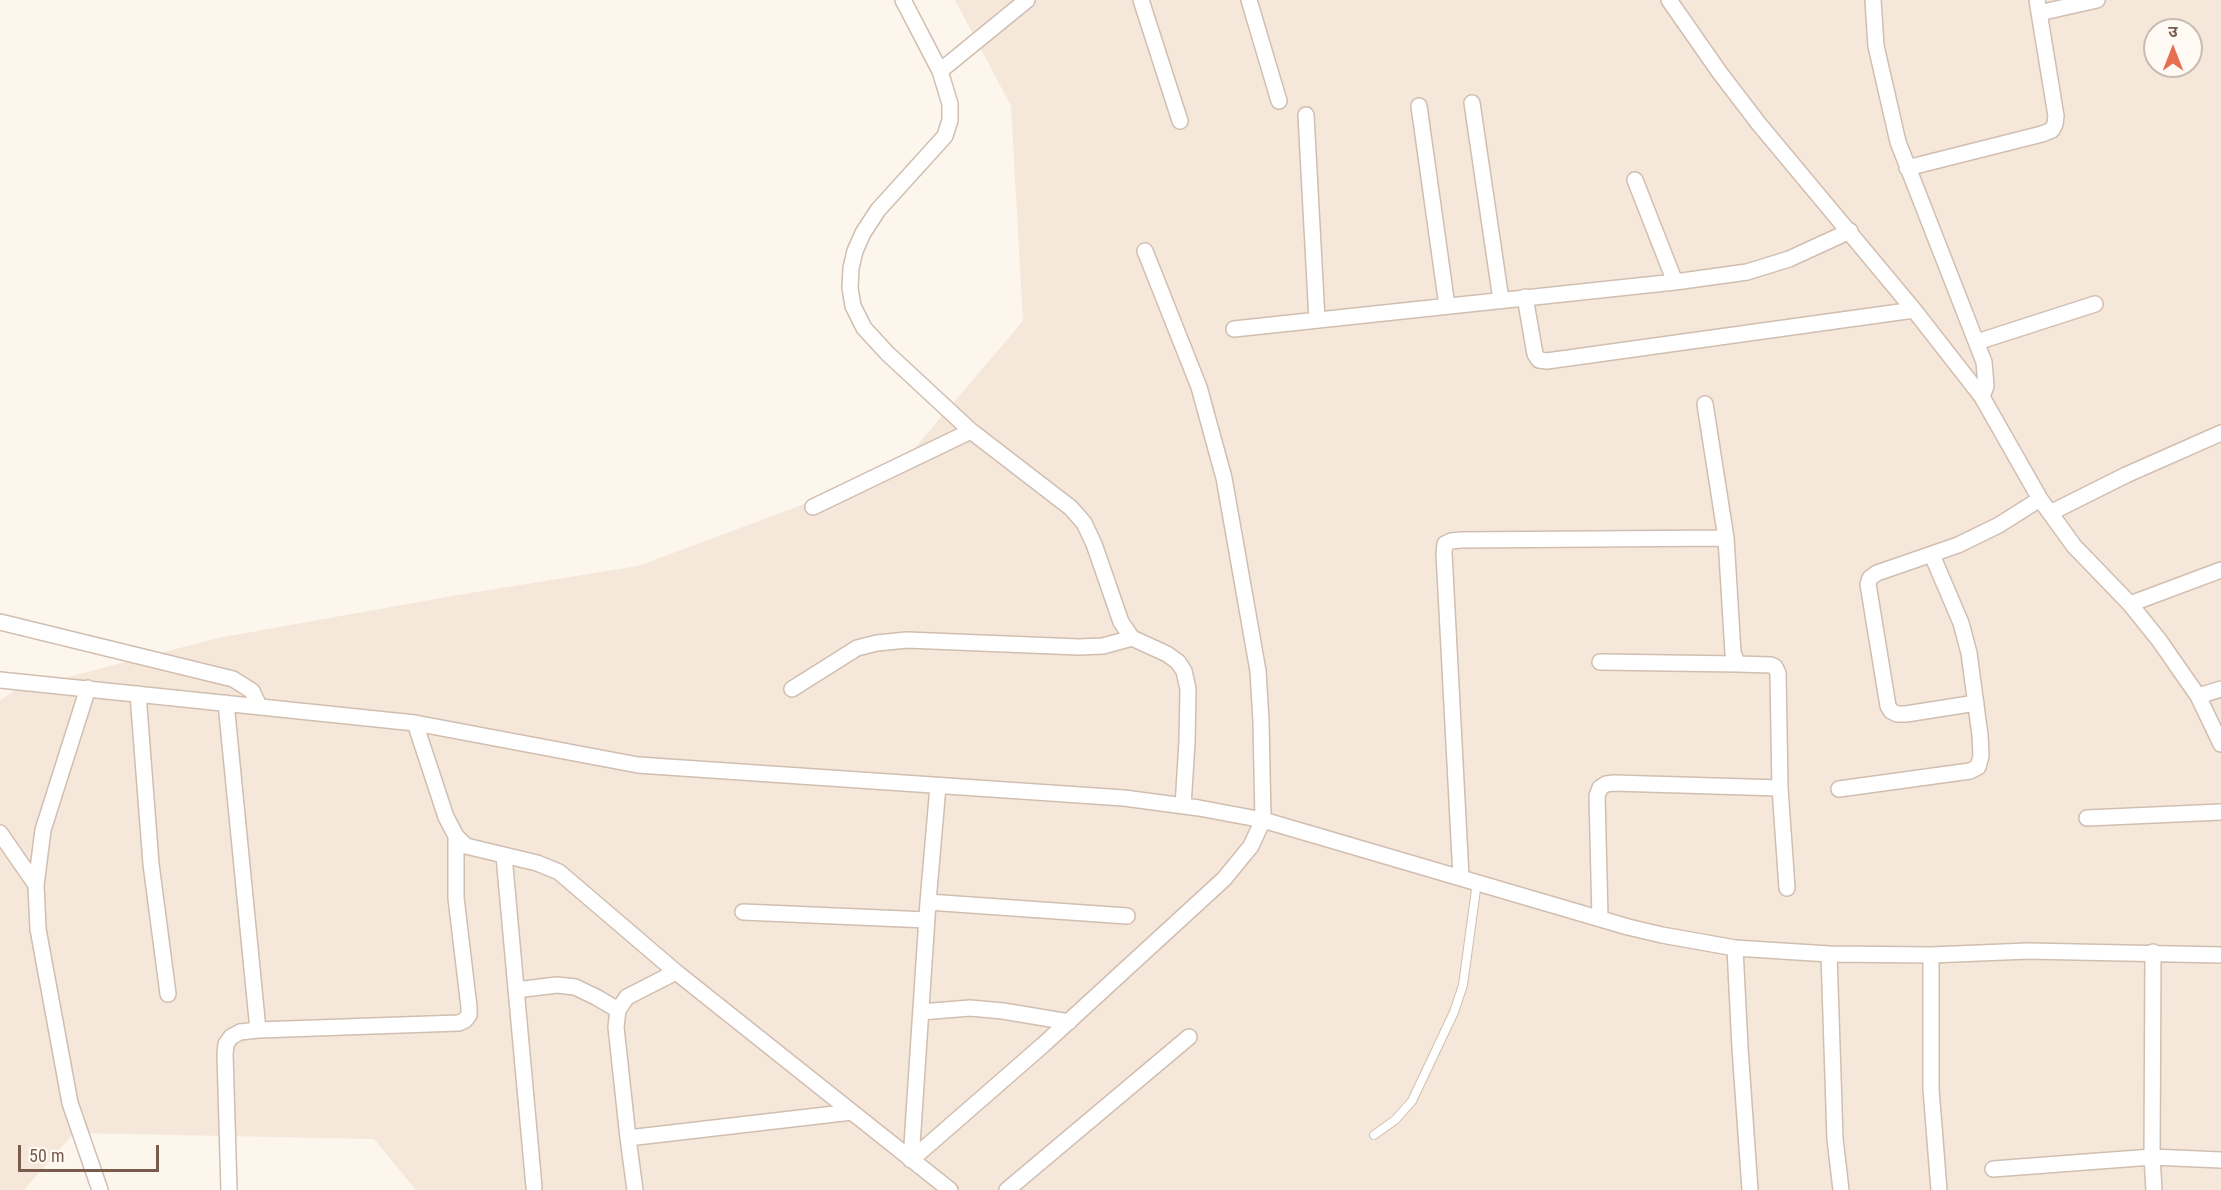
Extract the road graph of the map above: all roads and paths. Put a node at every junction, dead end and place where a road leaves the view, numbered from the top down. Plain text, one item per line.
1 (903, 0) edge
2 (1027, 0) edge
3 (1141, 0) edge
4 (1248, 0) edge
5 (1669, 0) edge
6 (1873, 0) edge
7 (2097, 0) edge
8 (2038, 6) edge
9 (940, 71) junction
10 (1279, 101) dead end
11 (1472, 103) dead end
12 (1419, 106) dead end
13 (1306, 115) dead end
14 (1180, 121) dead end
15 (1907, 168) junction
16 (1635, 180) dead end
17 (1850, 231) junction
18 (1145, 251) dead end
19 (1676, 282) junction
20 (1525, 297) junction
21 (1501, 300) junction
22 (2095, 304) dead end
23 (1448, 306) junction
24 (1914, 310) junction
25 (1317, 320) junction
26 (1234, 329) dead end
27 (1977, 342) junction
28 (1982, 397) junction
29 (1705, 404) dead end
30 (971, 431) junction
31 (2221, 432) edge
32 (2040, 499) junction
33 (813, 507) dead end
34 (2050, 513) junction
35 (1726, 538) junction
36 (1932, 555) junction
37 (2221, 570) edge
38 (2130, 604) junction
39 (0, 622) edge
40 (1132, 638) junction
41 (1600, 662) dead end
42 (1738, 664) junction
43 (0, 680) edge
44 (88, 688) junction
45 (792, 689) dead end
46 (2221, 689) edge
47 (138, 694) junction
48 (2198, 696) junction
49 (226, 703) junction
50 (1976, 703) junction
51 (259, 706) junction
52 (416, 723) junction
53 (2221, 744) edge
54 (938, 786) junction
55 (1780, 788) junction
56 (1839, 789) dead end
57 (1183, 806) junction
58 (2221, 812) edge
59 (2087, 818) dead end
60 (1263, 820) junction
61 (0, 833) edge
62 (456, 836) junction
63 (504, 856) junction
64 (1461, 877) junction
65 (1477, 882) junction
66 (36, 885) junction
67 (1787, 888) dead end
68 (928, 902) junction
69 (742, 912) dead end
70 (1127, 916) dead end
71 (1600, 918) junction
72 (927, 920) junction
73 (1735, 948) junction
74 (2153, 952) junction
75 (1829, 954) junction
76 (1931, 955) junction
77 (2221, 955) edge
78 (676, 972) junction
79 (516, 990) junction
80 (168, 994) dead end
81 (618, 1010) junction
82 (921, 1012) junction
83 (1069, 1022) junction
84 (258, 1030) junction
85 (1189, 1038) dead end
86 (852, 1112) junction
87 (1374, 1135) dead end
88 (628, 1138) junction
89 (2152, 1157) junction
90 (911, 1160) junction
91 (2221, 1160) edge
92 (1993, 1169) dead end
93 (534, 1187) dead end
94 (100, 1190) edge
95 (229, 1190) edge
96 (635, 1190) edge
97 (950, 1190) edge
98 (1007, 1190) edge
99 (1750, 1190) edge
100 (1841, 1190) edge
101 (1939, 1190) edge
102 (2154, 1190) edge

1 - 9 street
2 - 9 street
3 - 14 street
4 - 10 street
5 - 17 street
6 - 15 street
7 - 8 street
8 - 15 street
9 - 30 street
11 - 21 street
12 - 23 street
13 - 25 street
15 - 27 street
16 - 19 street
17 - 19 street
17 - 24 street
18 - 60 street
19 - 20 street
20 - 21 street
20 - 24 street
21 - 23 street
22 - 27 street
23 - 25 street
24 - 28 street
25 - 26 street
27 - 28 street
28 - 32 street
29 - 35 street
30 - 33 street
30 - 40 street
31 - 34 street
32 - 34 street
32 - 36 street
34 - 38 street
35 - 42 street
35 - 64 street
36 - 50 street
36 - 50 street
37 - 38 street
38 - 48 street
39 - 51 street
40 - 45 street
40 - 57 street
41 - 42 street
42 - 55 street
43 - 44 street
44 - 47 street
44 - 66 street
46 - 48 street
47 - 49 street
47 - 80 street
48 - 53 street
49 - 51 street
49 - 84 street
50 - 56 street
51 - 52 street
52 - 54 street
52 - 62 street
54 - 57 street
54 - 68 street
55 - 67 street
55 - 71 street
57 - 60 street
58 - 59 street
60 - 64 street
60 - 83 street
61 - 66 street
62 - 63 street
62 - 84 street
63 - 78 street
63 - 79 street
64 - 65 street
65 - 71 street
65 - 87 lane
66 - 94 street
68 - 70 street
68 - 72 street
69 - 72 street
71 - 73 street
72 - 82 street
73 - 75 street
73 - 99 street
74 - 76 street
74 - 77 street
74 - 89 street
75 - 76 street
75 - 100 street
76 - 101 street
78 - 81 street
78 - 86 street
79 - 81 street
79 - 93 street
81 - 88 street
82 - 83 street
82 - 90 street
83 - 90 street
84 - 95 street
85 - 98 street
86 - 88 street
86 - 90 street
88 - 96 street
89 - 91 street
89 - 92 street
89 - 102 street
90 - 97 street

